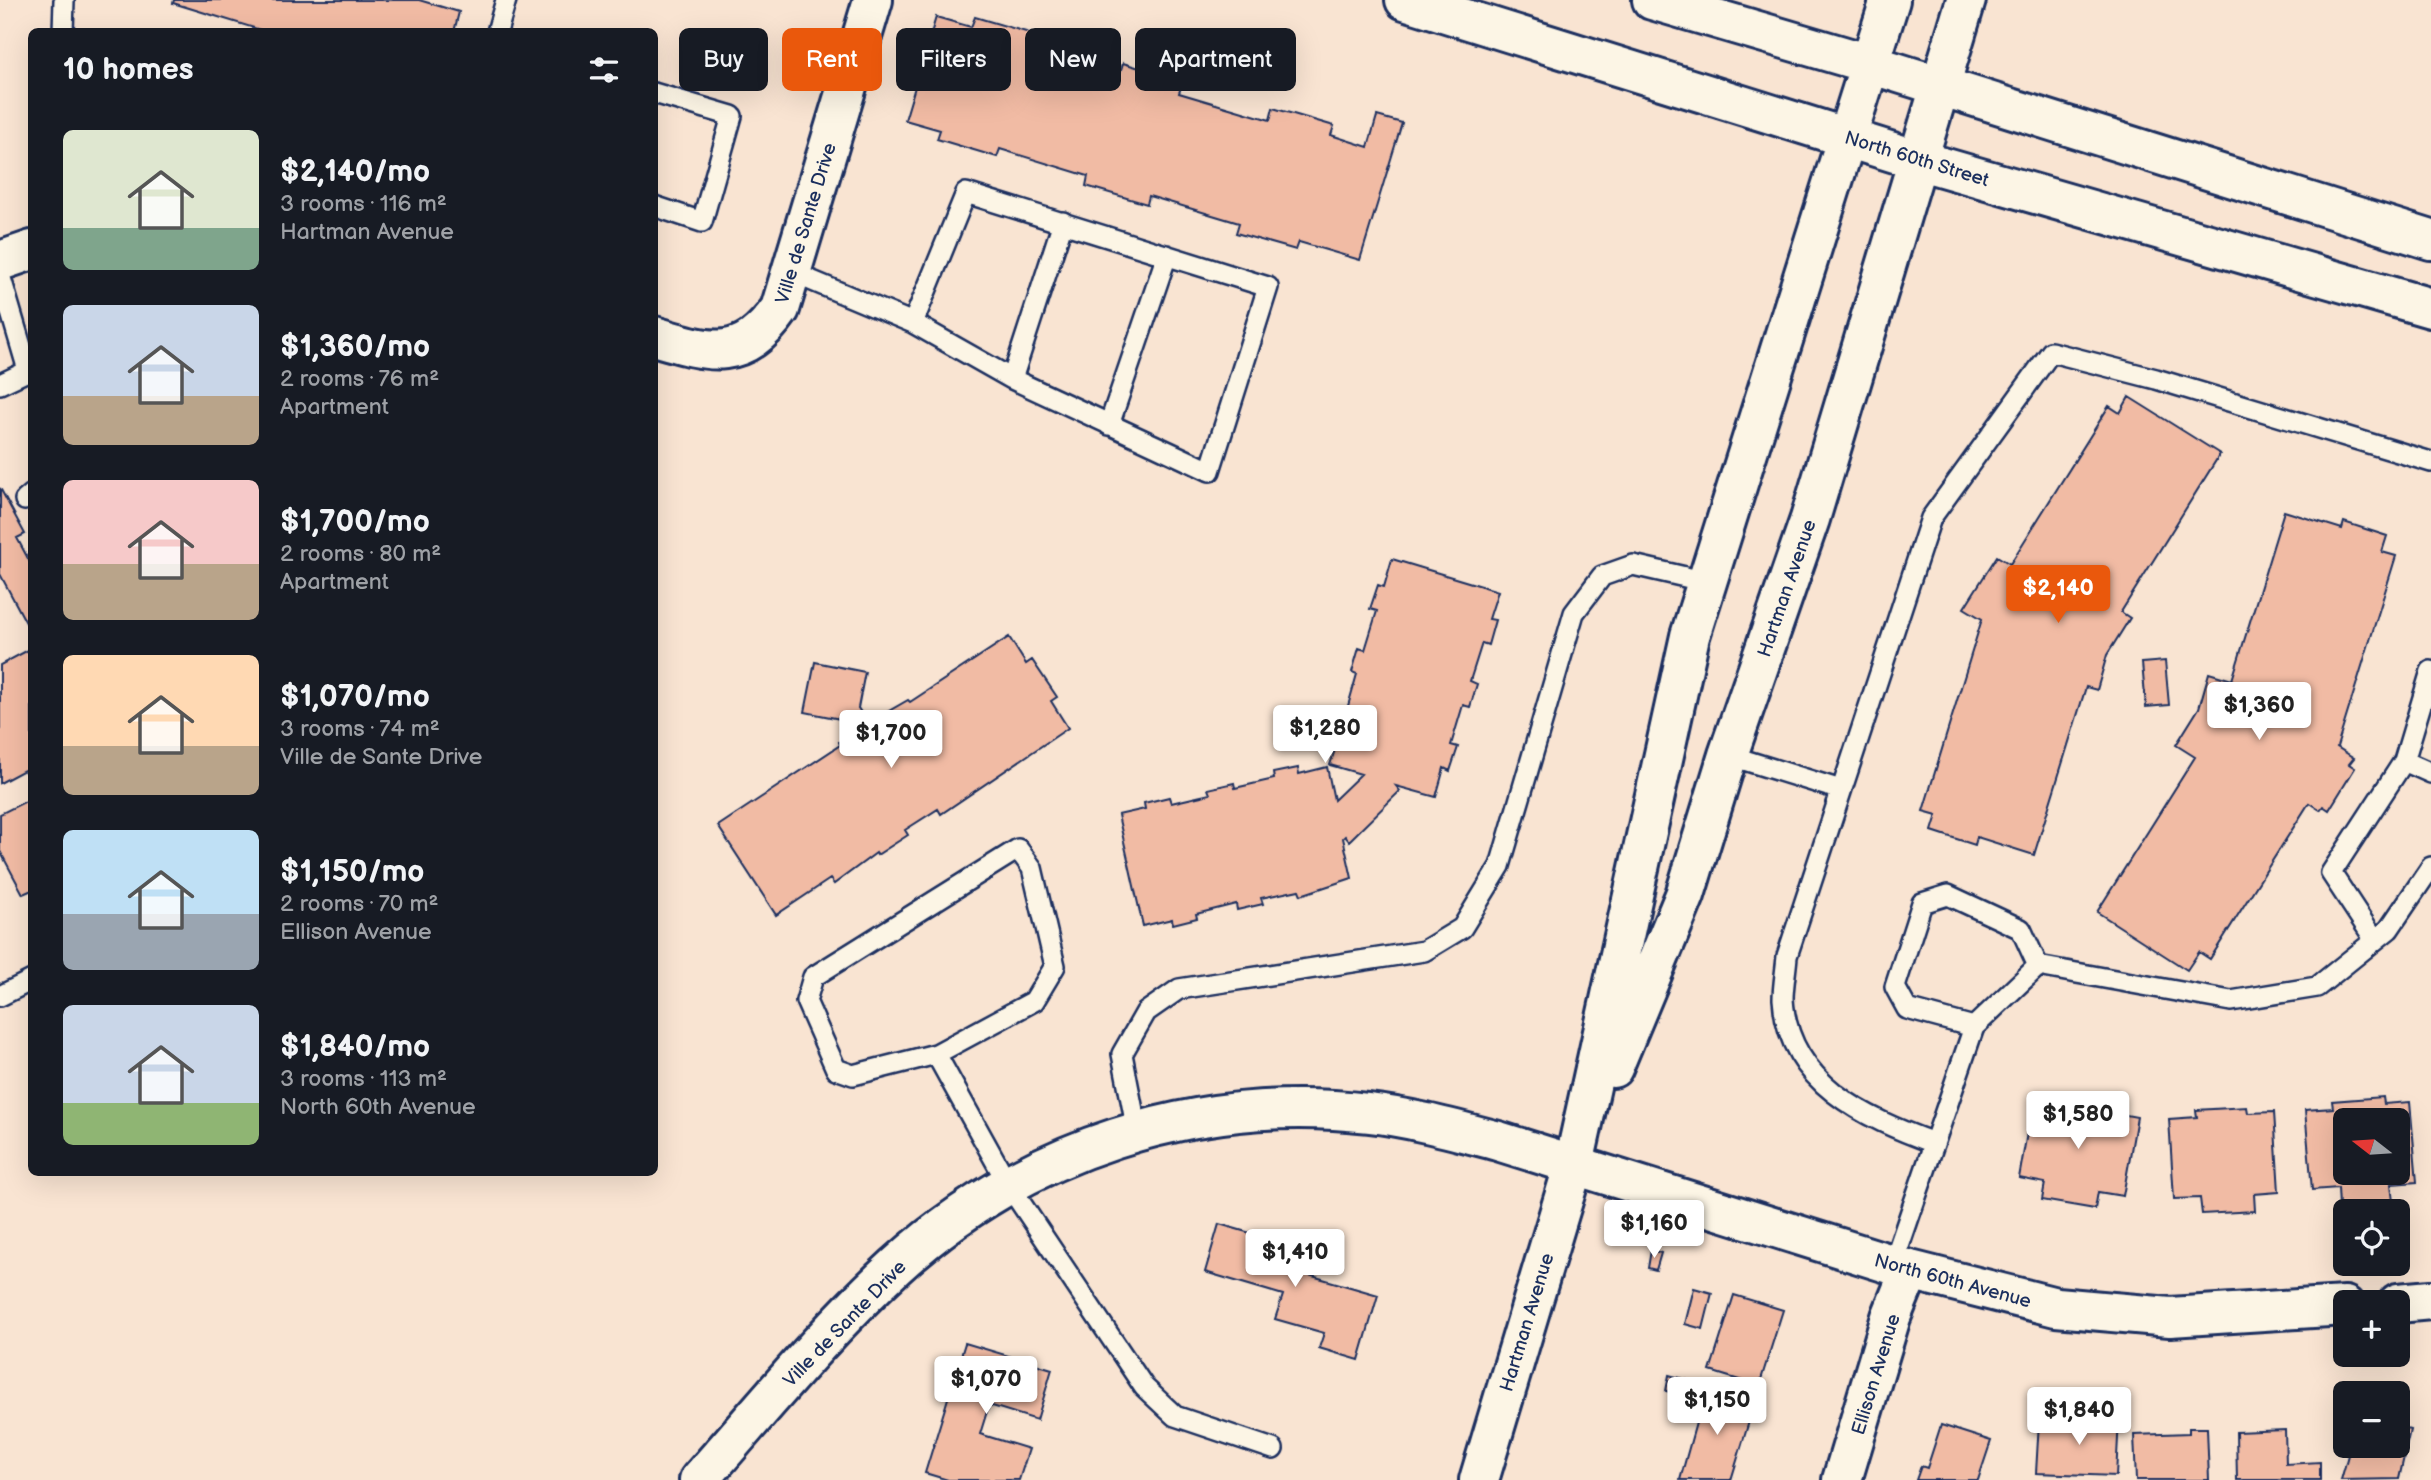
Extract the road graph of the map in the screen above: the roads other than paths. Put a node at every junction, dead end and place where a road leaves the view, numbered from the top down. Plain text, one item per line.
1 (64, 0) edge
2 (506, 0) edge
3 (873, 0) edge
4 (1405, 0) edge
5 (1652, 0) edge
6 (1890, 0) edge
7 (1966, 0) edge
8 (63, 28) edge
9 (498, 28) edge
10 (1870, 64) junction
11 (1941, 86) junction
12 (658, 94) edge
13 (1849, 138) junction
14 (1918, 160) junction
15 (658, 207) edge
16 (1063, 222) junction
17 (2431, 240) edge
18 (28, 251) edge
19 (1167, 255) junction
20 (0, 261) edge
21 (791, 272) junction
22 (0, 275) edge
23 (2431, 308) edge
24 (913, 324) junction
25 (658, 337) edge
26 (28, 363) edge
27 (28, 370) edge
28 (1012, 379) junction
29 (0, 384) edge
30 (1109, 425) junction
31 (2431, 462) edge
32 (1707, 582) junction
33 (2431, 671) edge
34 (1728, 755) junction
35 (2404, 761) junction
36 (2431, 773) edge
37 (1841, 790) junction
38 (2431, 867) edge
39 (2375, 940) junction
40 (2038, 965) junction
41 (28, 982) edge
42 (0, 996) edge
43 (1974, 1027) junction
44 (936, 1054) junction
45 (1137, 1131) junction
46 (1934, 1143) junction
47 (1574, 1164) junction
48 (1008, 1184) junction
49 (1902, 1267) junction
50 (2431, 1300) edge
51 (2410, 1302) edge
52 (2333, 1307) edge
53 (1273, 1449) dead end
54 (699, 1480) edge
55 (1479, 1480) edge
56 (1842, 1480) edge

1 - 8 lane
2 - 9 lane
3 - 21 main road, Ville de Sante Drive
4 - 13 main road, North 60th Street
5 - 10 main road
6 - 10 main road, Hartman Avenue
7 - 11 main road, Hartman Avenue
10 - 11 main road
10 - 13 main road, Hartman Avenue
11 - 14 main road, Hartman Avenue
11 - 17 main road
12 - 15 lane
13 - 14 main road, North 60th Street
13 - 32 main road, Hartman Avenue
14 - 23 main road, North 60th Street
14 - 34 main road, Hartman Avenue
16 - 19 lane
16 - 24 lane
16 - 28 lane
18 - 20 main road
19 - 30 lane
19 - 30 lane
21 - 24 lane
21 - 25 main road, Ville de Sante Drive
22 - 26 lane
24 - 28 lane
27 - 29 lane
28 - 30 lane
31 - 37 lane
32 - 45 lane
32 - 47 main road, Hartman Avenue
33 - 35 lane
34 - 37 lane
34 - 47 main road, Hartman Avenue
35 - 36 lane
35 - 39 lane
37 - 46 lane
38 - 39 lane
39 - 40 lane
40 - 43 lane
40 - 43 lane
41 - 42 lane
43 - 46 lane
44 - 44 lane
44 - 48 lane
45 - 47 main road, Ville de Sante Drive
45 - 48 main road, Ville de Sante Drive
46 - 49 lane
47 - 49 main road, North 60th Avenue
47 - 55 main road, Hartman Avenue
48 - 53 lane
48 - 54 main road, Ville de Sante Drive
49 - 52 main road, North 60th Avenue
49 - 56 main road, Ellison Avenue
50 - 51 main road

